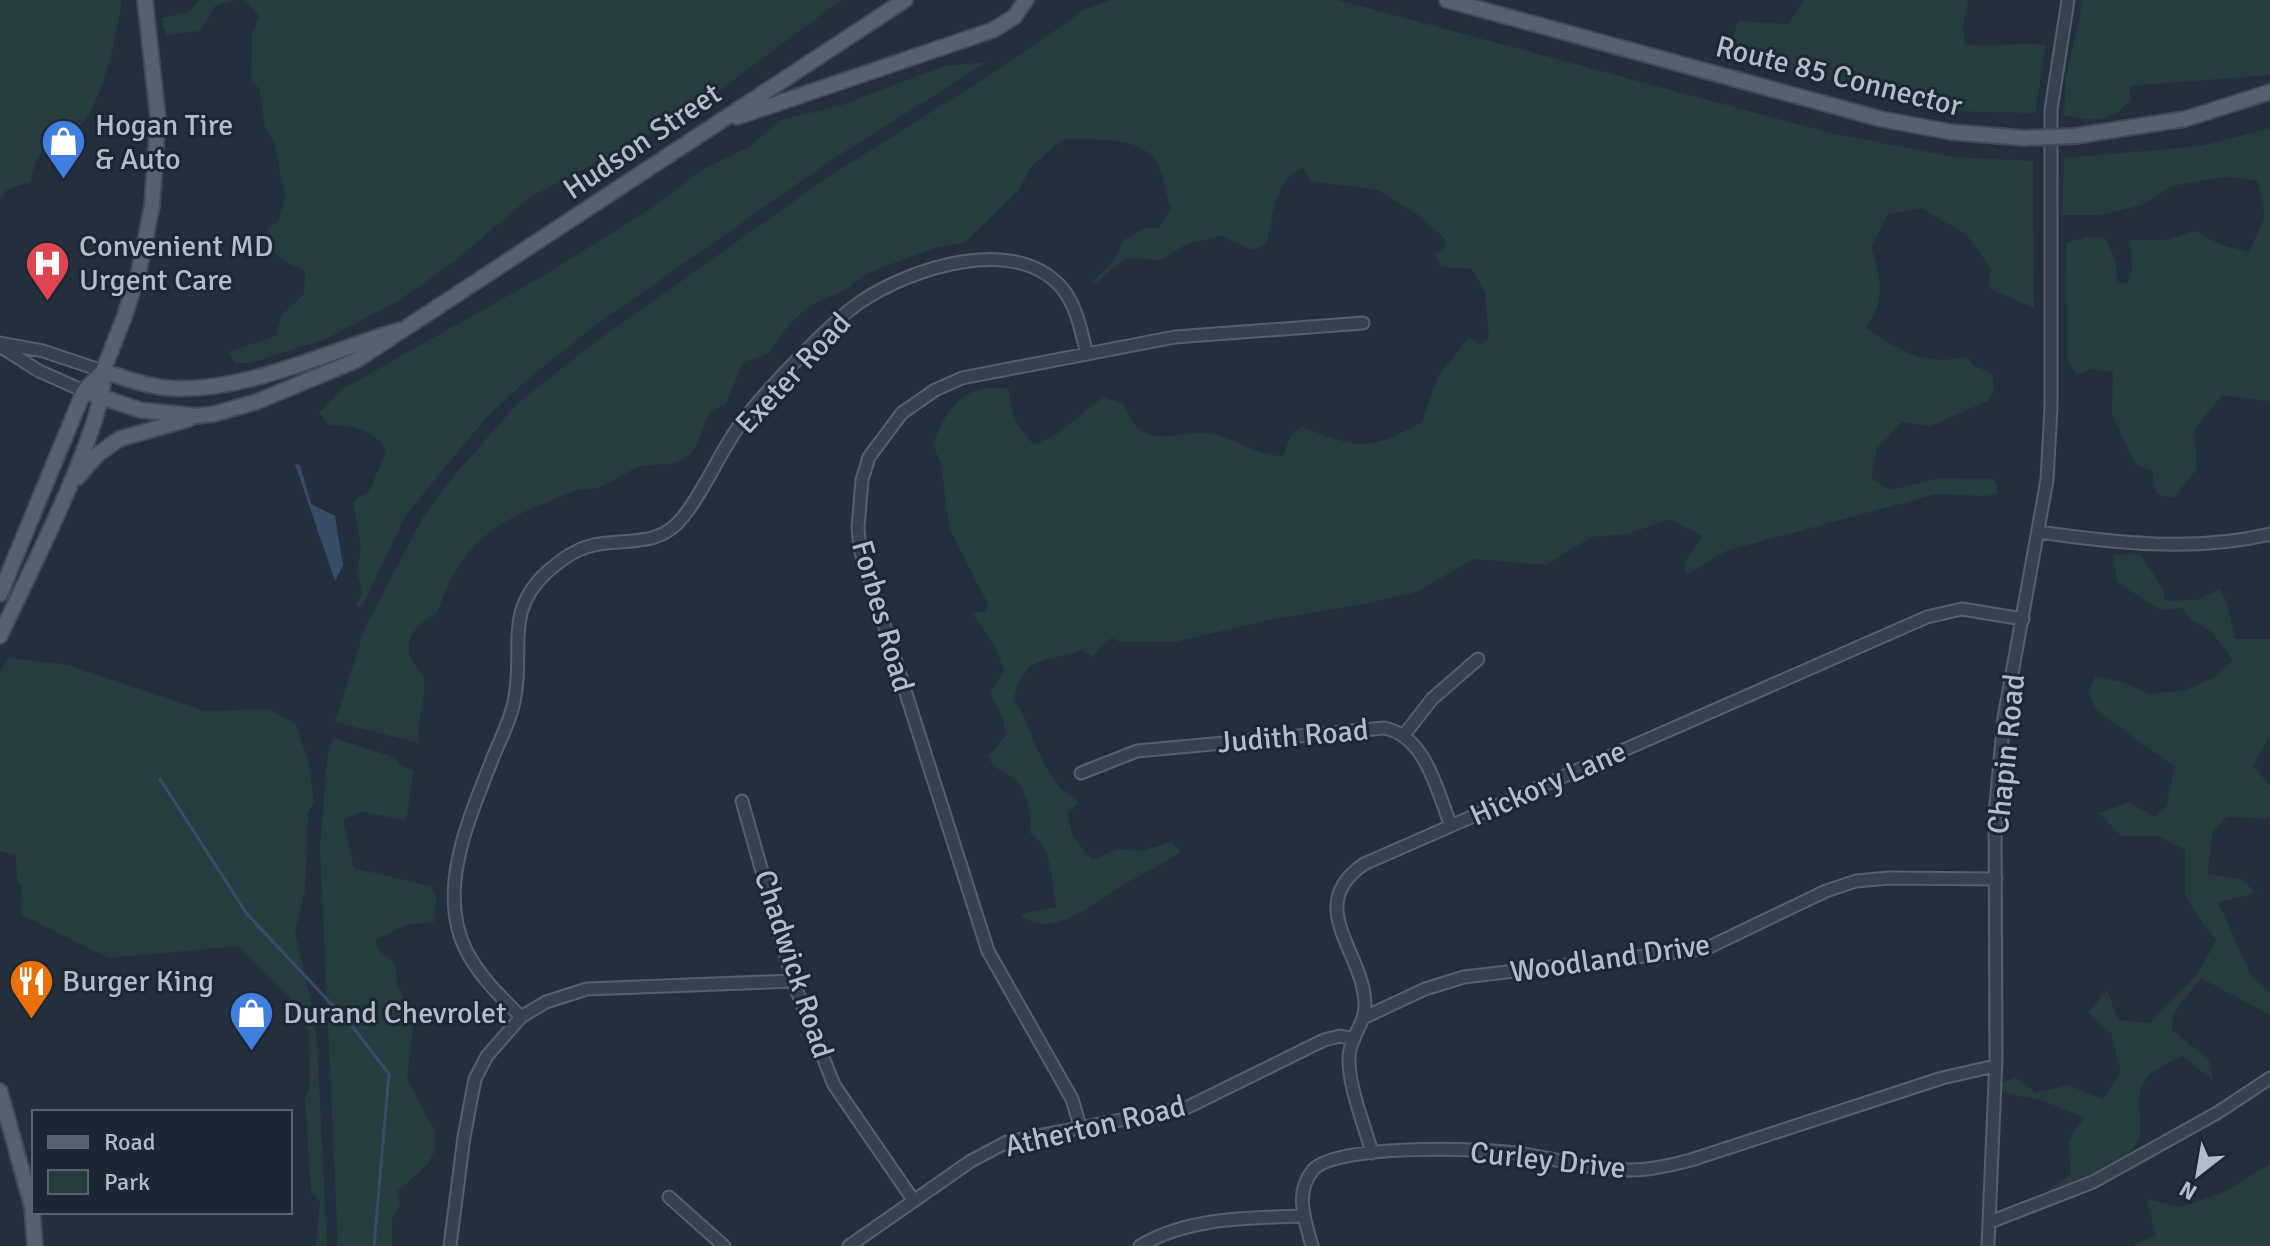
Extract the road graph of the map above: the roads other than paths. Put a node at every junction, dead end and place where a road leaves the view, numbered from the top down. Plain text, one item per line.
1 (145, 0) edge
2 (905, 0) edge
3 (1026, 0) edge
4 (1447, 0) edge
5 (2068, 0) edge
6 (2270, 92) edge
7 (690, 141) junction
8 (1363, 323) dead end
9 (409, 327) junction
10 (0, 345) edge
11 (1087, 354) junction
12 (103, 371) junction
13 (84, 391) junction
14 (103, 398) junction
15 (197, 416) junction
16 (65, 495) junction
17 (2039, 532) junction
18 (2270, 534) edge
19 (0, 594) edge
20 (2023, 619) junction
21 (0, 636) edge
22 (1478, 659) dead end
23 (1404, 735) junction
24 (1081, 773) dead end
25 (742, 801) dead end
26 (1451, 826) junction
27 (1996, 879) junction
28 (793, 981) junction
29 (521, 1017) junction
30 (1363, 1018) junction
31 (1354, 1039) junction
32 (1995, 1066) junction
33 (2270, 1078) edge
34 (0, 1091) edge
35 (1080, 1126) junction
36 (1372, 1153) junction
37 (669, 1197) dead end
38 (914, 1201) junction
39 (32, 1207) edge
40 (33, 1214) edge
41 (1304, 1216) junction
42 (1990, 1222) junction
43 (35, 1246) edge
44 (450, 1246) edge
45 (724, 1246) edge
46 (849, 1246) edge
47 (1140, 1246) edge
48 (1312, 1246) edge
49 (1988, 1246) edge

1 - 12 main road
2 - 7 main road, Hudson Street
3 - 7 main road
4 - 6 main road, Route 85 Connector, bridge
5 - 17 street, Chapin Road
7 - 9 main road, Hudson Street
8 - 11 street, Forbes Road
9 - 12 main road, Hudson Street
9 - 15 main road, Hudson Street
10 - 12 street
10 - 13 street
11 - 29 street, Exeter Road
11 - 35 street, Forbes Road
12 - 13 main road
12 - 14 main road
13 - 14 main road, Hudson Street
13 - 19 main road
14 - 15 main road, Hudson Street
14 - 16 main road
15 - 16 main road
16 - 21 main road
17 - 18 street
17 - 20 street, Chapin Road
20 - 26 street, Hickory Lane
20 - 27 street, Chapin Road
22 - 23 street
23 - 24 street, Judith Road
23 - 26 street, Judith Road
25 - 28 street, Chadwick Road
26 - 30 street, Hickory Lane
27 - 30 street, Woodland Drive
27 - 32 street, Chapin Road
28 - 29 street
28 - 38 street, Chadwick Road
29 - 44 street
30 - 31 street, Hickory Lane
31 - 35 street, Atherton Road
31 - 36 street, Hickory Lane
32 - 36 street, Curley Drive
32 - 42 street, Chapin Road
33 - 42 street
34 - 39 main road
35 - 38 street, Atherton Road
36 - 41 street, Curley Drive
37 - 45 street
38 - 46 street, Atherton Road
40 - 43 main road
41 - 47 street
41 - 48 street, Curley Drive
42 - 49 street, Chapin Road

